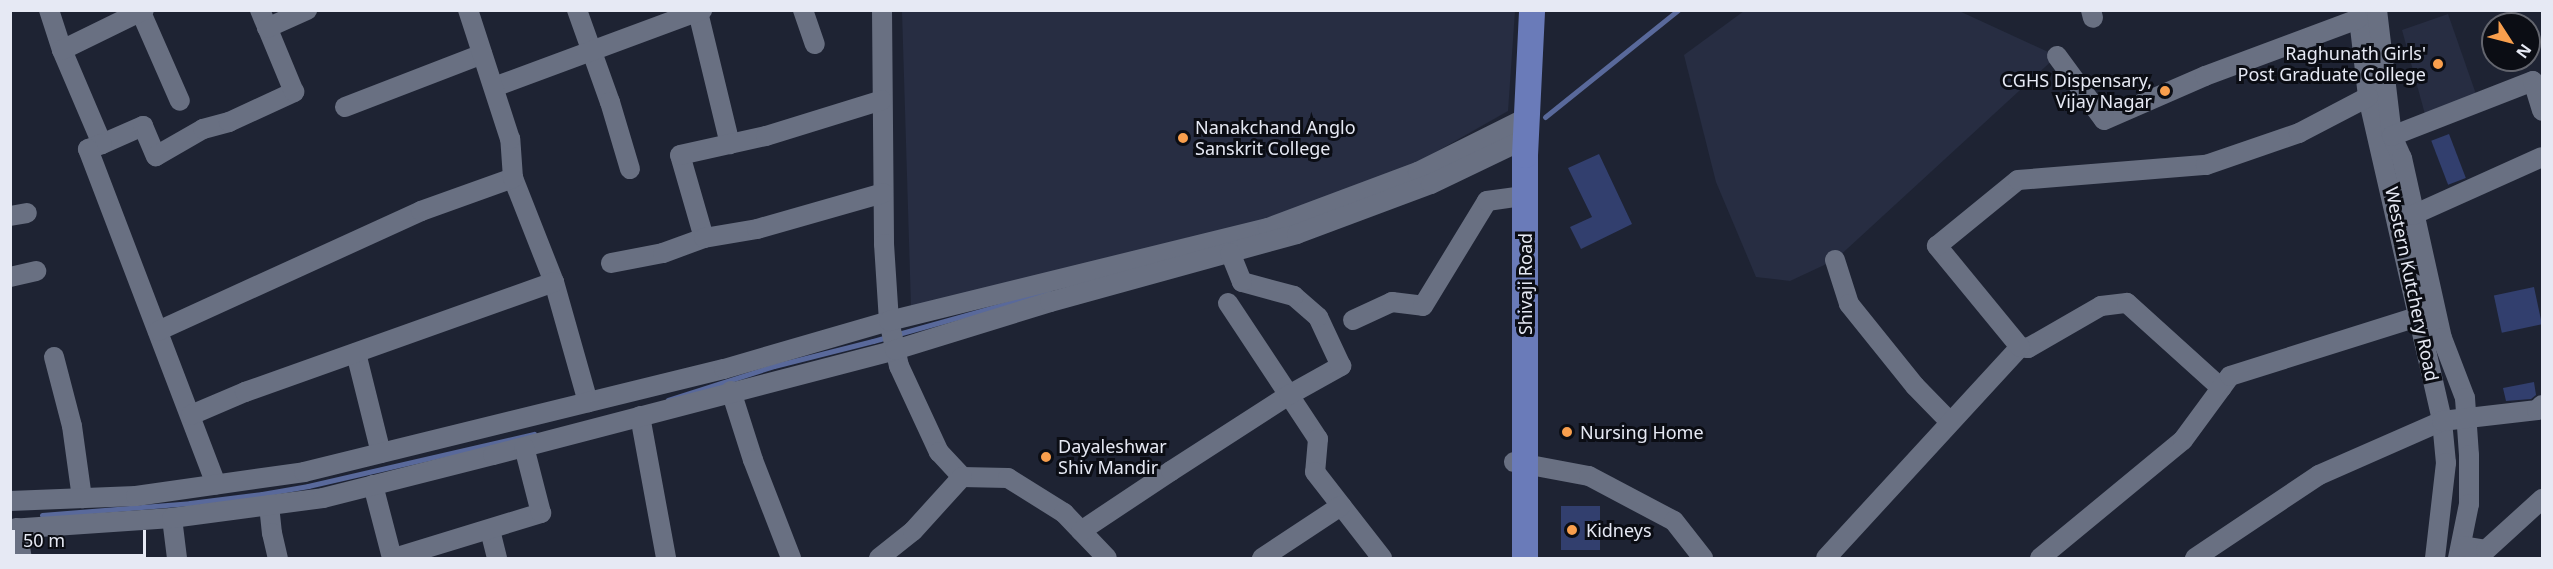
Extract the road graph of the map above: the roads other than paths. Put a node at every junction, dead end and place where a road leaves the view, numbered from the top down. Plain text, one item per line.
1 (49, 10) edge
2 (306, 10) edge
3 (468, 10) edge
4 (577, 10) edge
5 (803, 10) edge
6 (882, 10) edge
7 (1522, 10) edge
8 (1532, 10) edge
9 (2377, 10) edge
10 (142, 11) edge
11 (695, 12) edge
12 (2358, 15) edge
13 (264, 19) edge
14 (815, 44) dead end
15 (62, 50) junction
16 (593, 52) junction
17 (483, 54) junction
18 (2057, 56) dead end
19 (494, 87) junction
20 (2368, 97) junction
21 (882, 100) junction
22 (180, 101) dead end
23 (345, 107) dead end
24 (2542, 111) edge
25 (1520, 131) junction
26 (2392, 136) junction
27 (102, 144) junction
28 (730, 144) junction
29 (2542, 157) edge
30 (630, 170) dead end
31 (513, 178) junction
32 (883, 193) junction
33 (1515, 197) junction
34 (2413, 214) junction
35 (704, 238) junction
36 (1230, 254) junction
37 (1835, 260) dead end
38 (612, 263) dead end
39 (36, 271) dead end
40 (10, 277) edge
41 (554, 282) junction
42 (1228, 303) dead end
43 (2420, 316) junction
44 (1353, 320) dead end
45 (890, 324) junction
46 (158, 331) junction
47 (2020, 347) junction
48 (895, 349) junction
49 (356, 353) junction
50 (54, 357) dead end
51 (2221, 388) junction
52 (731, 391) junction
53 (1289, 395) junction
54 (588, 402) junction
55 (2542, 405) edge
56 (191, 415) junction
57 (640, 416) junction
58 (2467, 420) junction
59 (2442, 421) junction
60 (1950, 422) junction
61 (524, 447) junction
62 (381, 453) junction
63 (1520, 462) junction
64 (962, 477) junction
65 (216, 484) junction
66 (373, 485) junction
67 (82, 498) junction
68 (2542, 500) edge
69 (10, 501) edge
70 (269, 505) junction
71 (1341, 506) junction
72 (172, 518) junction
73 (14, 529) edge
74 (490, 530) junction
75 (1081, 531) junction
76 (2459, 552) edge
77 (22, 558) edge
78 (177, 558) edge
79 (278, 558) edge
80 (393, 558) edge
81 (497, 558) edge
82 (666, 558) edge
83 (791, 558) edge
84 (879, 558) edge
85 (1107, 558) edge
86 (1262, 558) edge
87 (1382, 558) edge
88 (1514, 558) edge
89 (1525, 558) edge
90 (1703, 558) edge
91 (1826, 558) edge
92 (2040, 558) edge
93 (2195, 558) edge
94 (2435, 558) edge

1 - 15 street
2 - 13 street
3 - 17 street
4 - 16 street
5 - 14 street
6 - 21 street
7 - 25 main road
8 - 25 main road, Shivaji Road
9 - 26 street
10 - 15 street
10 - 22 street
11 - 16 street
11 - 28 street
12 - 18 street
12 - 20 street, Western Kutchery Road
13 - 27 street
15 - 27 street
16 - 19 street
16 - 30 street
17 - 19 street
17 - 23 street
19 - 31 street
20 - 43 street, Western Kutchery Road
20 - 47 street
21 - 28 street
21 - 32 street
24 - 26 street
25 - 33 main road
25 - 36 street
25 - 45 street
25 - 63 main road, Shivaji Road
26 - 34 street
27 - 46 street
28 - 35 street
29 - 34 street
31 - 41 street
31 - 46 street
32 - 35 street
32 - 45 street
33 - 44 street
33 - 63 main road
34 - 58 street
35 - 38 street
36 - 48 street
36 - 53 street
37 - 60 street
39 - 40 street
41 - 49 street
41 - 54 street
42 - 53 street
43 - 51 street
43 - 59 street, Western Kutchery Road
45 - 48 street
45 - 54 street
46 - 56 street
47 - 51 street
47 - 60 street
48 - 52 street
48 - 64 street
49 - 56 street
49 - 62 street
50 - 67 street
51 - 92 street
52 - 57 street
52 - 83 street
53 - 71 street
53 - 75 street
54 - 62 street
55 - 58 street
56 - 65 street
57 - 61 street
57 - 82 street
58 - 59 street
58 - 76 street
59 - 93 street
59 - 94 street, Western Kutchery Road
60 - 91 street
61 - 66 street
61 - 74 street
62 - 65 street
63 - 88 main road
63 - 89 main road, Shivaji Road
63 - 90 street
64 - 75 street
64 - 84 street
65 - 67 street
66 - 70 street
66 - 80 street
67 - 69 street
68 - 76 street
70 - 72 street
70 - 79 street
71 - 86 street
71 - 87 street
72 - 73 street
72 - 78 street
73 - 77 street
74 - 80 street
74 - 81 street
75 - 85 street

